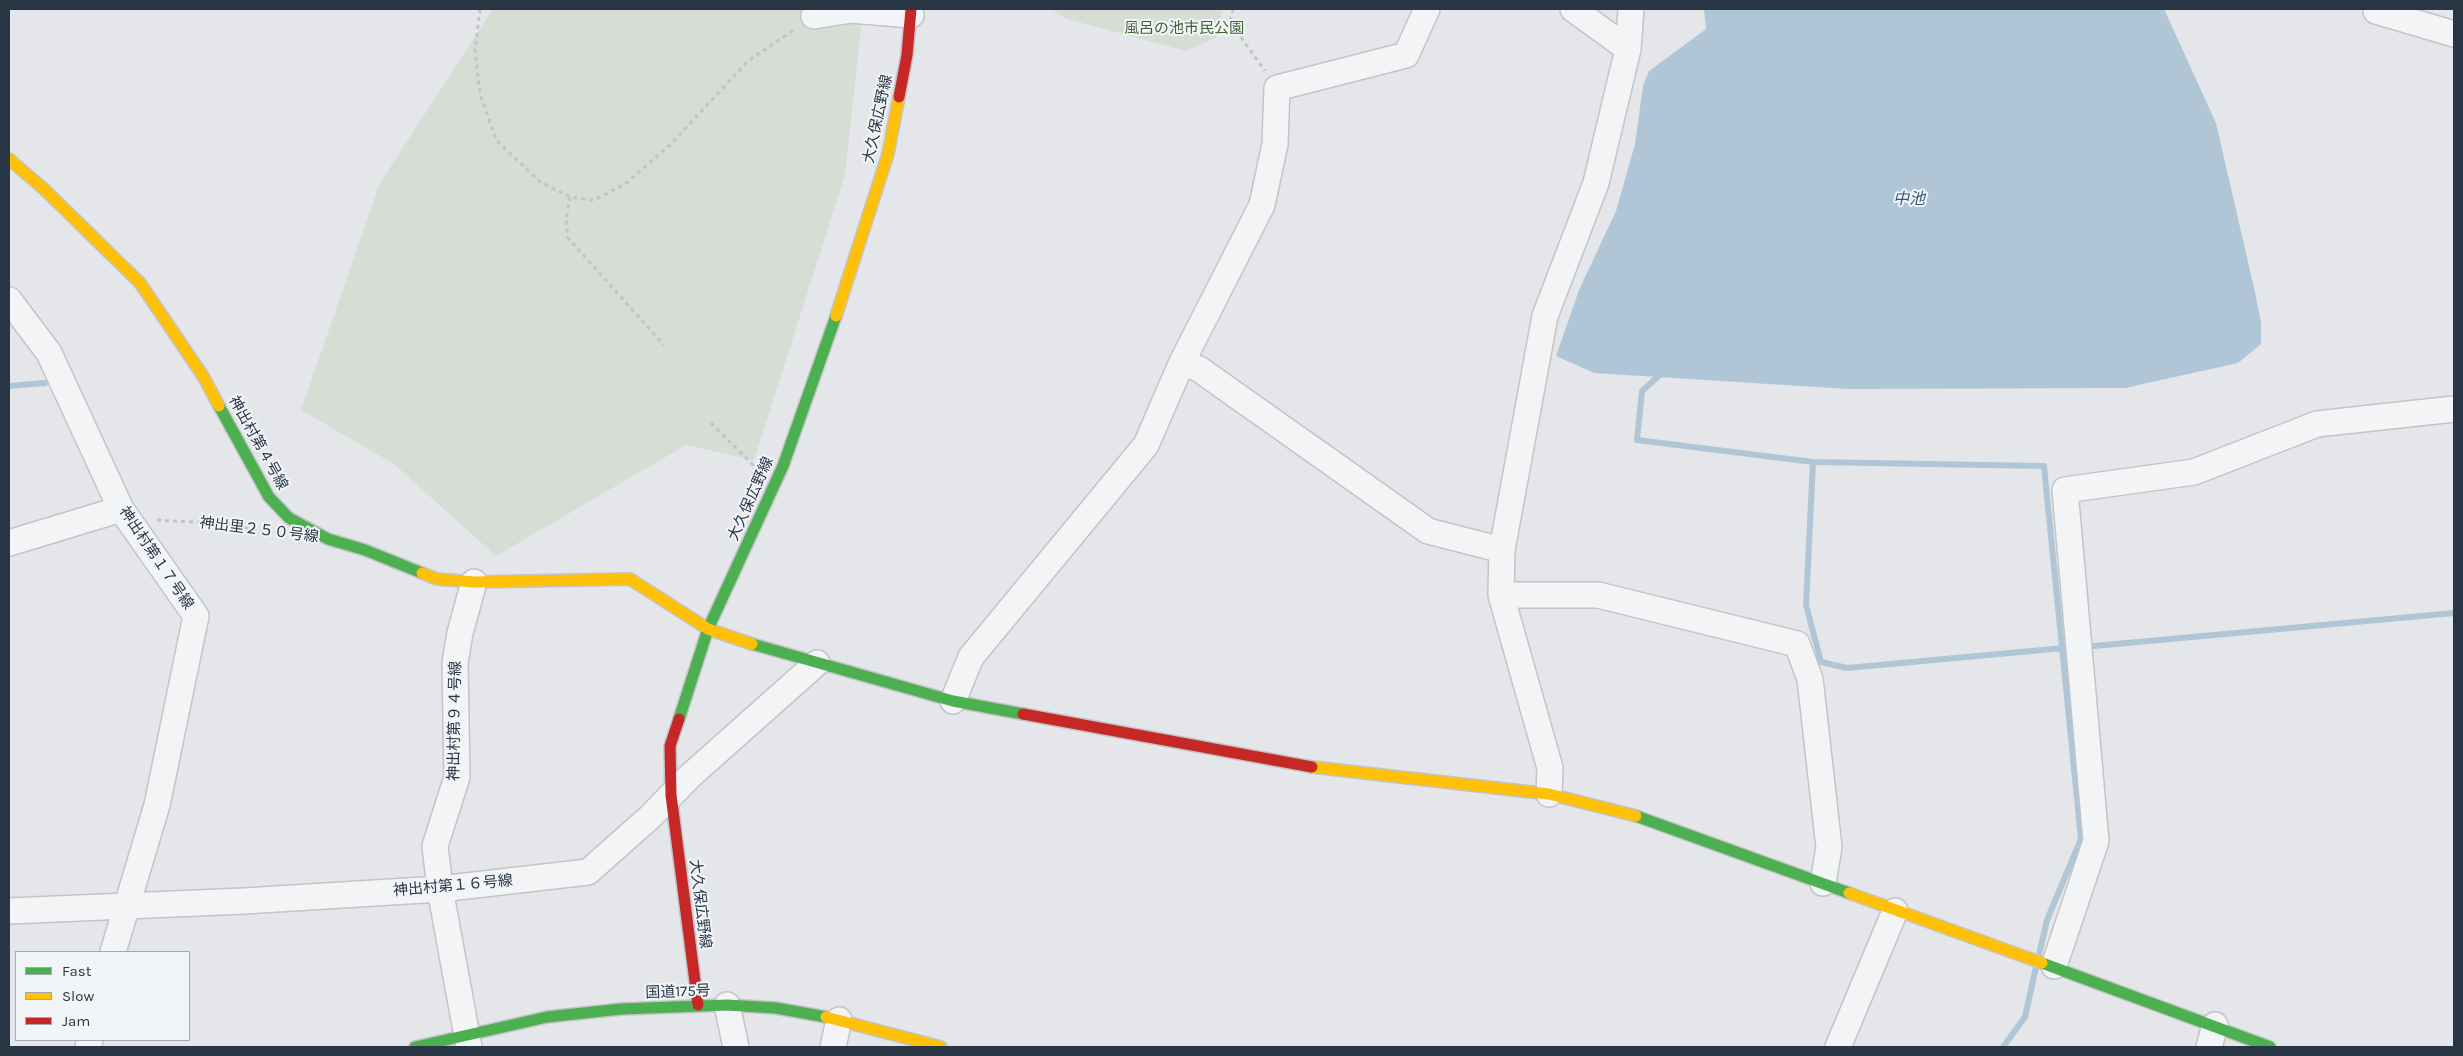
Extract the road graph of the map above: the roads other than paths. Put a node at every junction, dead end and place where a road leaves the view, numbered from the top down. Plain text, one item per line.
1 (1426, 9) edge
2 (1573, 9) edge
3 (1631, 9) edge
4 (2376, 9) edge
5 (911, 12) edge
6 (814, 16) road end
7 (2454, 34) edge
8 (1628, 49) junction
9 (9, 159) edge
10 (9, 300) edge
11 (1182, 362) junction
12 (2454, 409) edge
13 (127, 518) junction
14 (9, 543) edge
15 (1502, 550) junction
16 (474, 582) junction
17 (1501, 595) junction
18 (708, 629) junction
19 (817, 663) junction
20 (953, 700) junction
21 (1549, 794) junction
22 (671, 795) junction
23 (1823, 883) junction
24 (440, 889) junction
25 (126, 906) junction
26 (9, 911) edge
27 (1896, 911) junction
28 (113, 951) edge
29 (2054, 966) junction
30 (727, 1005) junction
31 (698, 1006) junction
32 (839, 1020) junction
33 (2212, 1036) edge
34 (468, 1041) edge
35 (416, 1047) edge
36 (736, 1047) edge
37 (833, 1047) edge
38 (941, 1047) edge
39 (1838, 1047) edge
40 (2270, 1047) edge

1 - 11 street
2 - 8 street
3 - 8 street
4 - 7 street
5 - 6 street
5 - 18 main road, 大久保広野線
8 - 15 street
9 - 16 main road, 神出村第４号線
10 - 13 street, 神出村第１７号線
11 - 15 street
11 - 20 street
12 - 29 street
13 - 14 street
13 - 25 street, 神出村第１７号線
15 - 17 street
16 - 18 main road, 神出村第４号線
16 - 24 street, 神出村第９４号線
17 - 21 street
17 - 23 street
18 - 19 main road, 神出村第４号線
18 - 22 main road, 大久保広野線
19 - 20 main road, 神出村第４号線
19 - 22 street, 神出村第１６号線
20 - 21 main road, 神出村第４号線
21 - 23 main road, 神出村第４号線
22 - 24 street, 神出村第１６号線
22 - 31 main road, 大久保広野線
23 - 27 main road, 神出村第４号線
24 - 25 street, 神出村第１６号線
24 - 34 street, 神出村第９４号線
25 - 26 street, 神出村第１６号線
25 - 28 street, 神出村第１７号線
27 - 29 main road, 神出村第４号線
27 - 39 street
29 - 33 main road, 神出村第４号線
30 - 31 main road, 国道175号
30 - 32 main road, 国道175号
30 - 36 street
31 - 34 main road, 国道175号
32 - 37 street
32 - 38 main road, 国道175号
33 - 40 main road, 神出村第４号線
34 - 35 main road, 国道175号

